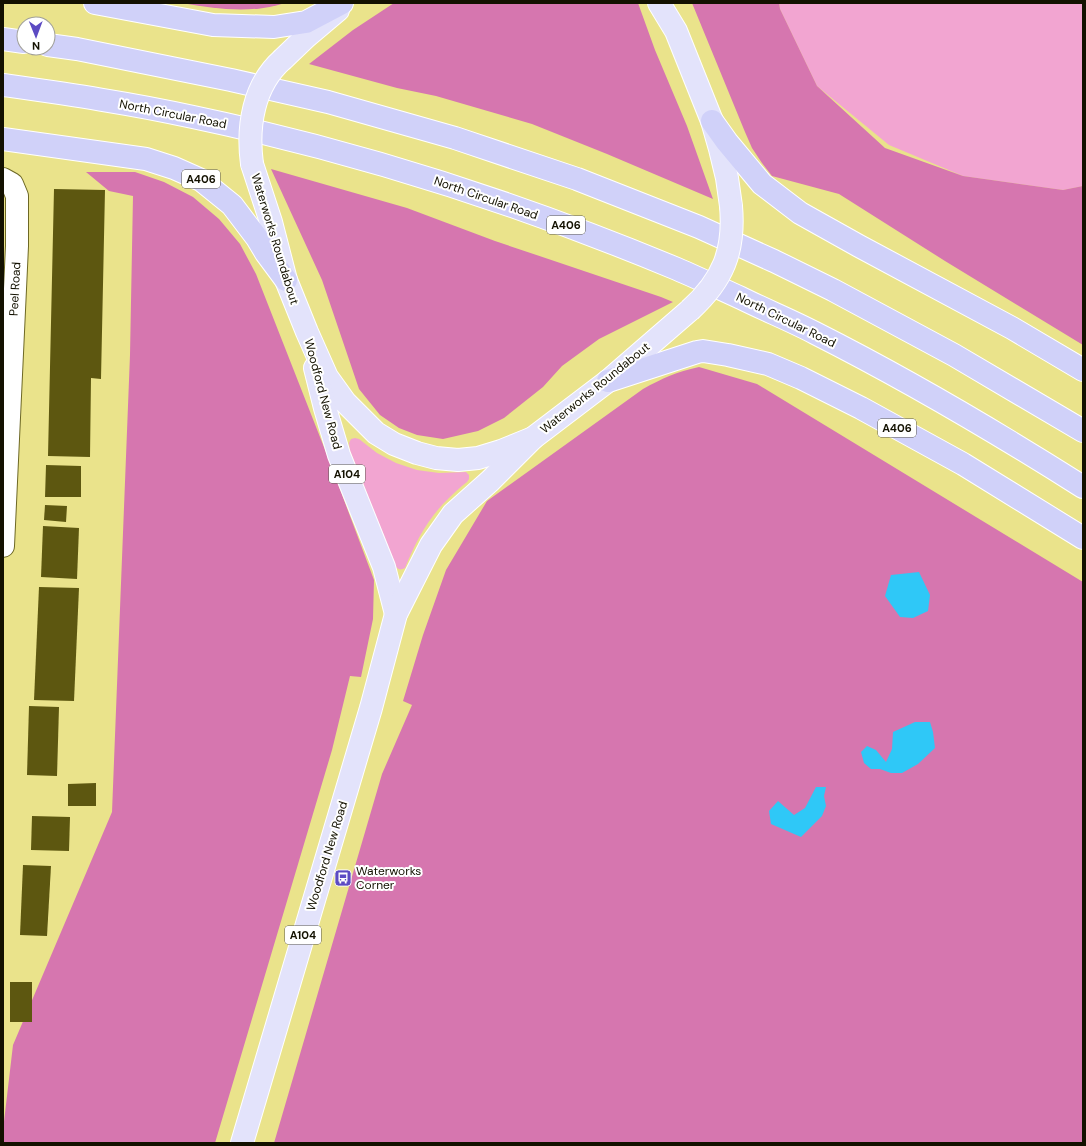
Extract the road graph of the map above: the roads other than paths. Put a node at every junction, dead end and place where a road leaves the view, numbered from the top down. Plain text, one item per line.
1 (95, 3) edge
2 (342, 3) edge
3 (346, 3) edge
4 (659, 3) edge
5 (668, 3) edge
6 (676, 31) junction
7 (3, 39) edge
8 (16, 41) edge
9 (56, 46) edge
10 (3, 85) edge
11 (712, 121) junction
12 (3, 139) edge
13 (3, 179) edge
14 (286, 280) junction
15 (307, 332) junction
16 (1083, 370) edge
17 (608, 381) junction
18 (1083, 431) edge
19 (533, 438) junction
20 (1083, 487) edge
21 (1083, 538) edge
22 (3, 546) edge
23 (396, 614) junction
24 (242, 1143) edge

1 - 2 highway
3 - 14 main road, Waterworks Roundabout, bridge
4 - 6 main road, Waterworks Roundabout
5 - 6 main road
6 - 11 main road, Waterworks Roundabout
7 - 8 highway
9 - 18 highway
10 - 20 highway, North Circular Road / A406
11 - 16 highway
11 - 17 main road, Waterworks Roundabout, bridge
12 - 14 highway, A406
13 - 22 street, Peel Road
14 - 15 main road, Waterworks Roundabout
15 - 19 main road, Waterworks Roundabout
15 - 23 main road, Woodford New Road / A104
17 - 19 main road, Waterworks Roundabout
17 - 21 highway, A406
19 - 23 main road, Woodford New Road / A104
23 - 24 main road, Woodford New Road / A104

